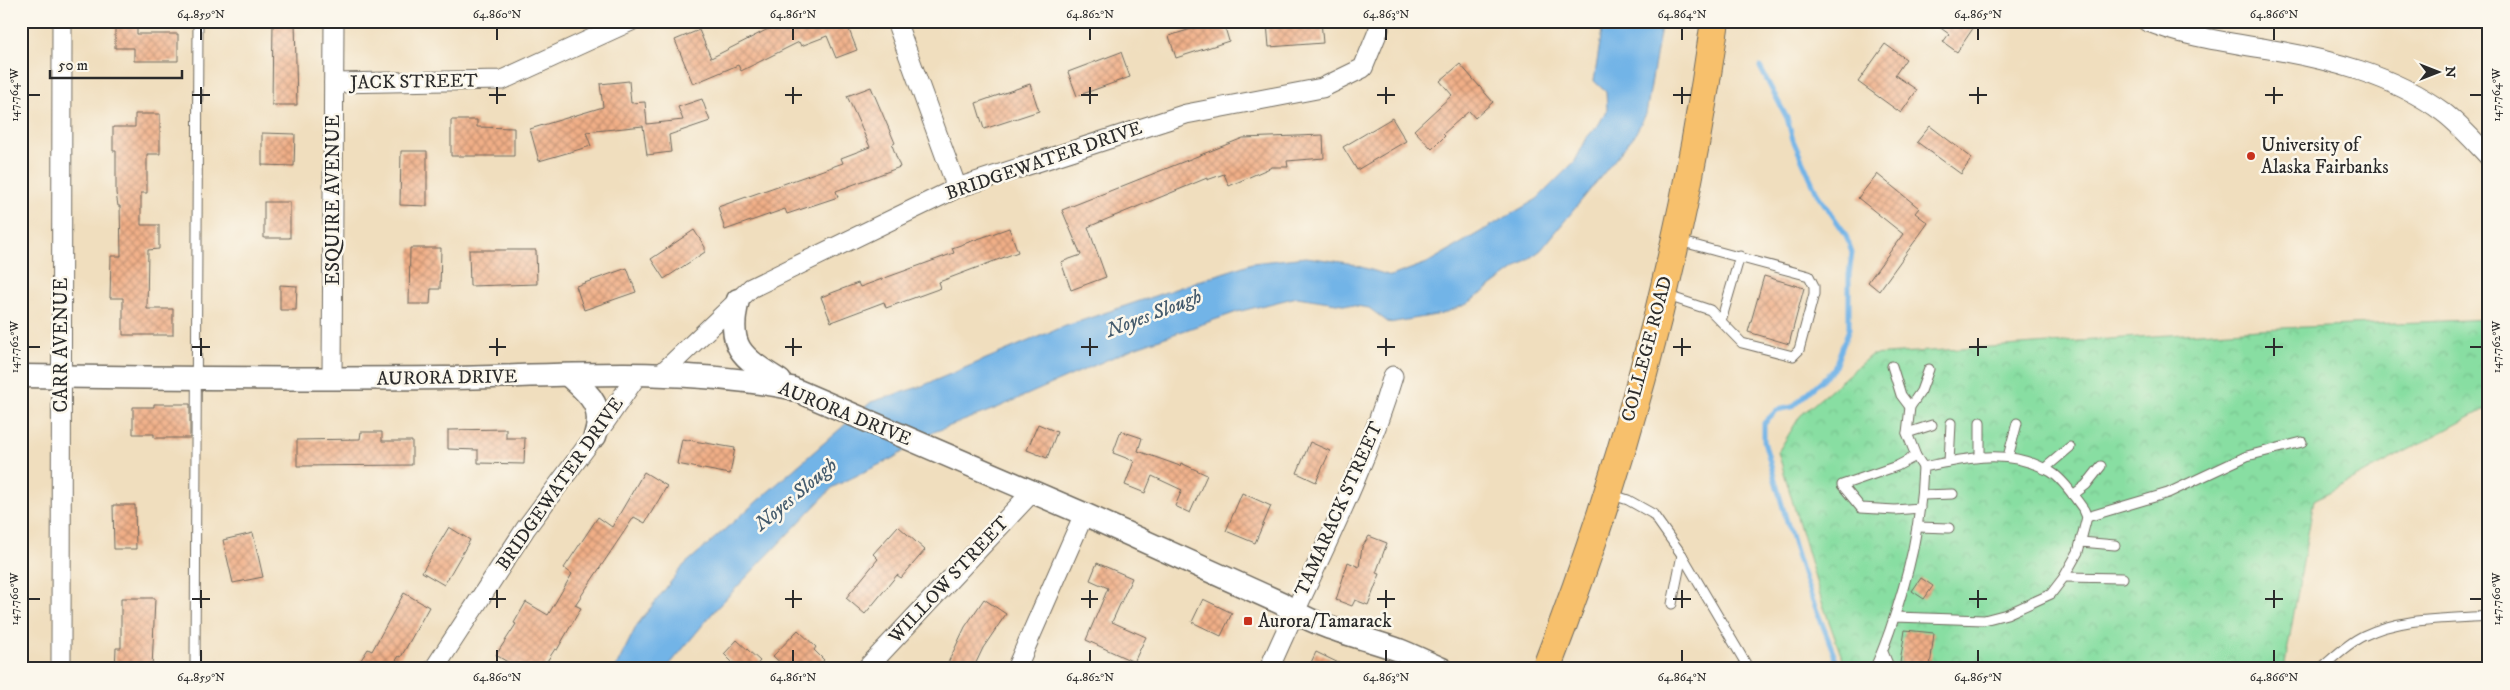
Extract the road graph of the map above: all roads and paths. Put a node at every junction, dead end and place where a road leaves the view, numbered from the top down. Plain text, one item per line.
1 (62, 21) edge
2 (198, 21) edge
3 (334, 21) edge
4 (896, 21) edge
5 (1379, 21) edge
6 (1714, 21) edge
7 (2146, 21) edge
8 (625, 22) edge
9 (334, 84) junction
10 (2489, 157) edge
11 (957, 188) junction
12 (1675, 240) junction
13 (1740, 256) junction
14 (1662, 294) junction
15 (738, 300) junction
16 (1721, 321) junction
17 (1892, 366) dead end
18 (1929, 369) dead end
19 (662, 373) junction
20 (638, 374) junction
21 (21, 376) edge
22 (61, 376) junction
23 (569, 376) junction
24 (1393, 376) dead end
25 (198, 378) junction
26 (332, 379) junction
27 (791, 388) junction
28 (1910, 406) junction
29 (1980, 422) dead end
30 (1951, 423) dead end
31 (2018, 423) dead end
32 (1932, 425) dead end
33 (1907, 433) junction
34 (595, 436) junction
35 (2302, 442) dead end
36 (2070, 447) dead end
37 (1916, 456) junction
38 (1980, 457) junction
39 (2008, 457) junction
40 (1949, 462) junction
41 (2101, 466) dead end
42 (1923, 467) junction
43 (2044, 469) junction
44 (1032, 492) junction
45 (1607, 493) junction
46 (1953, 494) dead end
47 (1922, 495) junction
48 (2073, 495) junction
49 (1920, 508) junction
50 (1084, 514) junction
51 (2087, 517) junction
52 (1917, 527) junction
53 (1949, 528) dead end
54 (2080, 542) junction
55 (2115, 545) dead end
56 (1682, 555) junction
57 (2064, 577) junction
58 (2123, 578) dead end
59 (1672, 604) dead end
60 (1293, 612) junction
61 (2489, 616) edge
62 (1895, 617) junction
63 (1883, 652) junction
64 (62, 669) edge
65 (195, 669) edge
66 (434, 669) edge
67 (866, 669) edge
68 (1016, 669) edge
69 (1269, 669) edge
70 (1442, 669) edge
71 (1546, 669) edge
72 (1749, 669) edge
73 (1874, 669) edge
74 (1890, 669) edge
75 (2320, 669) edge

1 - 22 street, CARR AVENUE
2 - 25 lane
3 - 9 street, ESQUIRE AVENUE
4 - 11 street
5 - 11 street, BRIDGEWATER DRIVE
6 - 12 main road, COLLEGE ROAD
7 - 10 street
8 - 9 street, JACK STREET
9 - 26 street, ESQUIRE AVENUE
11 - 15 street, BRIDGEWATER DRIVE
12 - 13 lane
12 - 14 main road, COLLEGE ROAD
13 - 16 lane
13 - 16 lane
14 - 16 lane
14 - 45 main road, COLLEGE ROAD
15 - 19 street, BRIDGEWATER DRIVE
15 - 27 street
17 - 28 lane
18 - 28 lane
19 - 20 street, AURORA DRIVE
19 - 27 street, AURORA DRIVE
20 - 23 street, AURORA DRIVE
20 - 34 street, BRIDGEWATER DRIVE
21 - 22 street, AURORA DRIVE
22 - 25 street, AURORA DRIVE
22 - 64 street, CARR AVENUE
23 - 26 street, AURORA DRIVE
23 - 34 street
24 - 60 street, TAMARACK STREET
25 - 26 street, AURORA DRIVE
25 - 65 lane
27 - 44 street, AURORA DRIVE
28 - 33 lane
29 - 38 lane
30 - 40 lane
31 - 39 lane
32 - 33 lane
33 - 37 lane
34 - 66 street, BRIDGEWATER DRIVE
35 - 51 lane
36 - 43 lane
37 - 42 lane
37 - 49 lane
38 - 39 lane
38 - 40 lane
39 - 43 lane
40 - 42 lane
41 - 48 lane
42 - 47 lane
43 - 48 lane
44 - 50 street, AURORA DRIVE
44 - 67 street, WILLOW STREET
45 - 56 lane
45 - 71 main road, COLLEGE ROAD
46 - 47 lane
47 - 49 lane
48 - 51 lane
49 - 52 lane
50 - 60 street, AURORA DRIVE
50 - 68 street
51 - 54 lane
52 - 53 lane
52 - 62 lane
54 - 55 lane
54 - 57 lane
56 - 59 lane
56 - 72 lane
57 - 58 lane
57 - 62 lane
60 - 69 street, TAMARACK STREET
60 - 70 street, AURORA DRIVE
61 - 75 lane
62 - 63 lane
63 - 73 lane
63 - 74 lane

